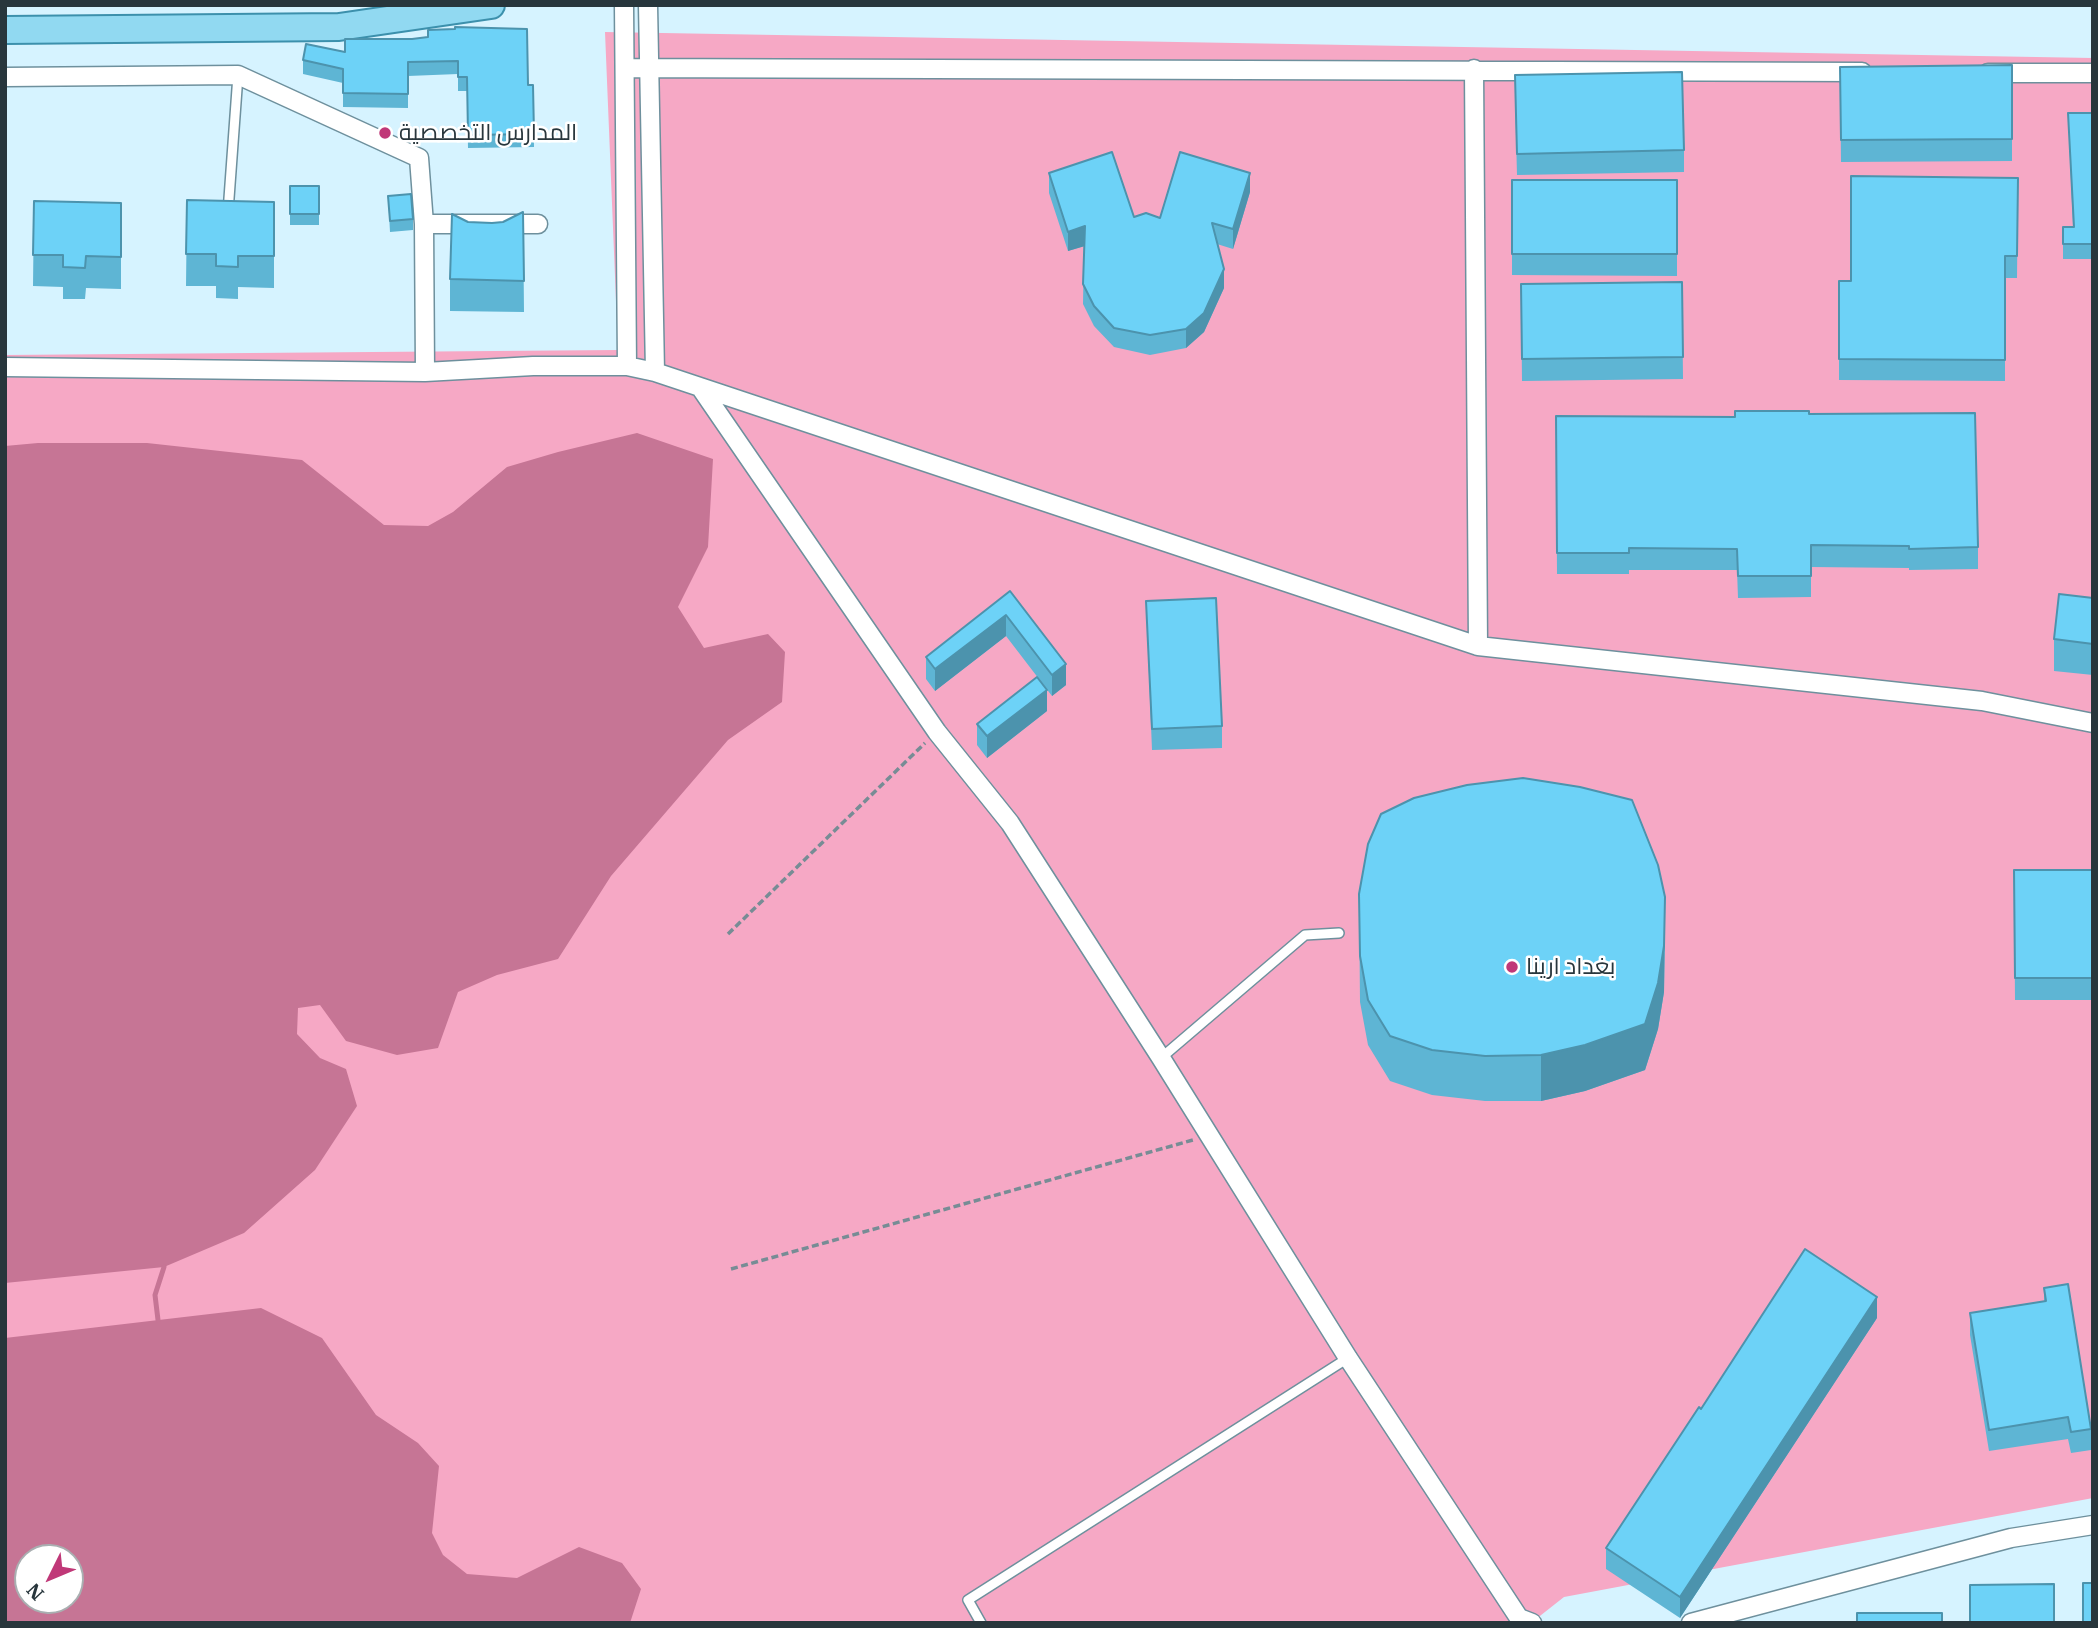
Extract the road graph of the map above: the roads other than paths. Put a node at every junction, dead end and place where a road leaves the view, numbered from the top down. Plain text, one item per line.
1 (491, 5) edge
2 (624, 5) edge
3 (648, 5) edge
4 (5, 30) edge
5 (625, 68) junction
6 (649, 68) junction
7 (1475, 69) junction
8 (1873, 72) edge
9 (1969, 73) edge
10 (2093, 73) edge
11 (238, 75) junction
12 (5, 77) edge
13 (227, 220) edge
14 (538, 224) dead end
15 (424, 225) junction
16 (627, 366) junction
17 (5, 367) edge
18 (425, 372) junction
19 (654, 372) junction
20 (700, 387) junction
21 (1478, 646) junction
22 (2093, 723) edge
23 (1339, 933) dead end
24 (1161, 1058) junction
25 (1348, 1359) junction
26 (2093, 1525) edge
27 (1522, 1621) edge
28 (981, 1623) edge
29 (1691, 1623) edge

1 - 4 main road
2 - 5 street
3 - 6 street
5 - 6 street
5 - 16 street
6 - 7 street
6 - 19 street
7 - 8 street
7 - 21 street
9 - 10 street
11 - 12 street
11 - 13 lane
11 - 15 street
14 - 15 street
15 - 18 street
16 - 18 street
16 - 19 street
17 - 18 street
19 - 20 street
20 - 21 street
20 - 24 street
21 - 22 street
23 - 24 lane
24 - 25 street
25 - 27 street
25 - 28 lane
26 - 29 street

